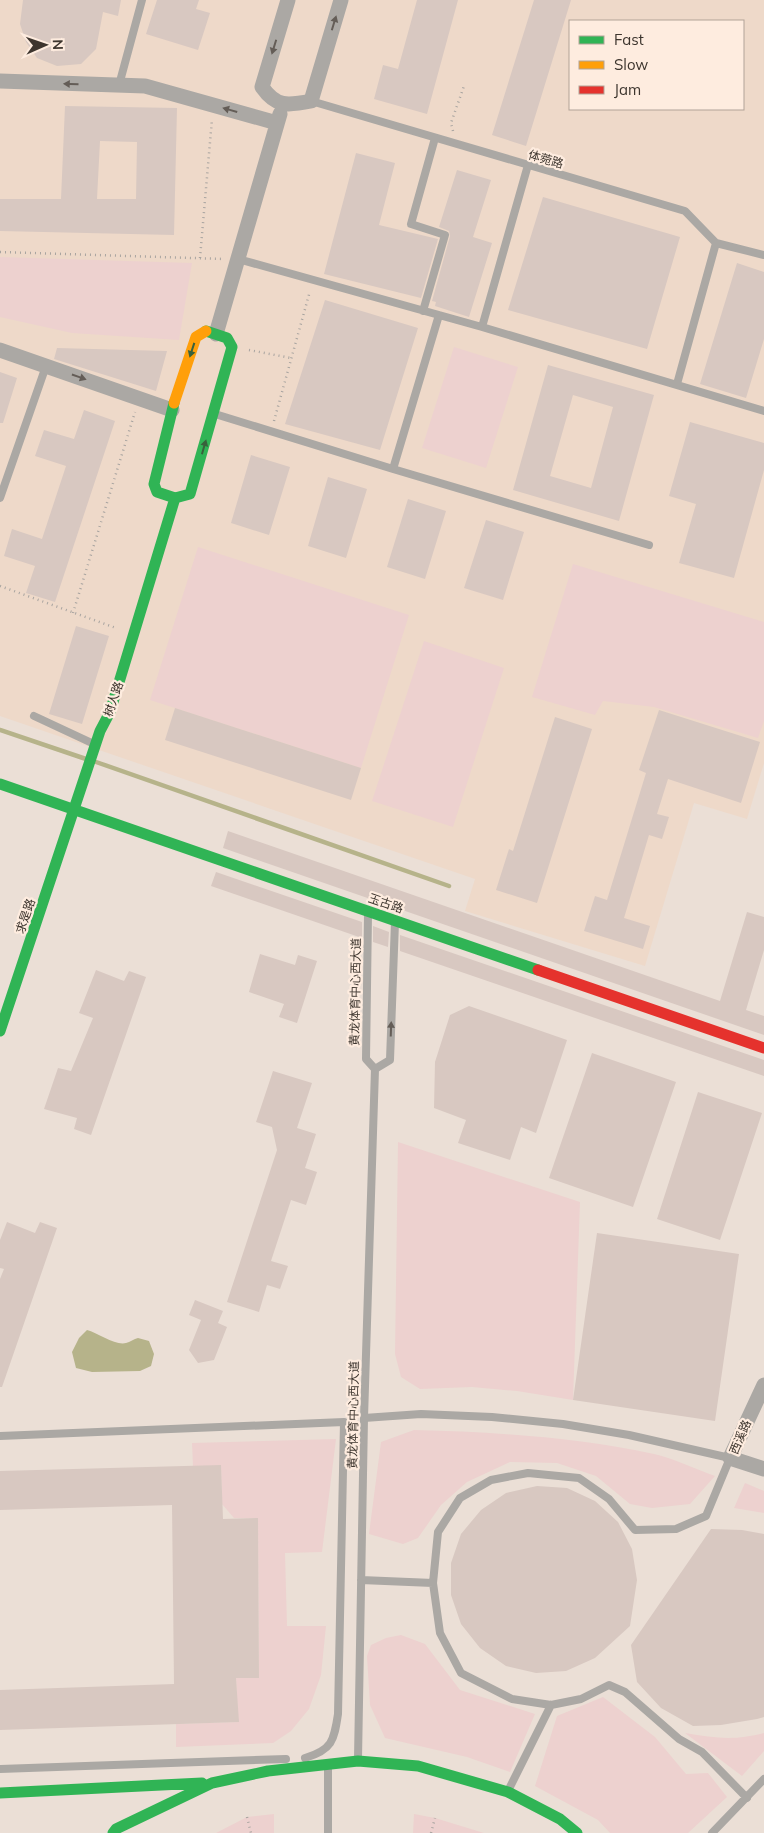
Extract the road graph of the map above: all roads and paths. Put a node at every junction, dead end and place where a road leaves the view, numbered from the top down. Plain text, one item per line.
1 (142, 0) edge
2 (288, 0) edge
3 (341, 0) edge
4 (0, 81) edge
5 (119, 85) junction
6 (464, 86) dead end
7 (311, 102) junction
8 (213, 105) junction
9 (283, 105) junction
10 (277, 123) junction
11 (451, 123) dead end
12 (435, 138) junction
13 (528, 165) junction
14 (716, 243) junction
15 (0, 252) edge
16 (764, 256) edge
17 (200, 258) junction
18 (238, 259) junction
19 (313, 280) junction
20 (423, 311) junction
21 (439, 315) junction
22 (482, 327) junction
23 (216, 334) junction
24 (232, 347) junction
25 (0, 350) edge
26 (291, 358) junction
27 (46, 366) junction
28 (677, 384) junction
29 (139, 398) junction
30 (172, 410) junction
31 (764, 411) edge
32 (213, 414) junction
33 (271, 432) junction
34 (393, 469) junction
35 (171, 497) junction
36 (0, 498) edge
37 (649, 545) dead end
38 (0, 586) edge
39 (73, 613) junction
40 (126, 631) junction
41 (34, 716) dead end
42 (102, 727) junction
43 (95, 750) junction
44 (0, 784) edge
45 (76, 810) junction
46 (368, 912) junction
47 (395, 921) junction
48 (0, 1031) edge
49 (764, 1048) edge
50 (374, 1069) junction
51 (764, 1385) edge
52 (364, 1418) junction
53 (0, 1436) edge
54 (730, 1458) junction
55 (764, 1469) edge
56 (361, 1580) junction
57 (433, 1583) junction
58 (551, 1705) junction
59 (358, 1761) junction
60 (328, 1764) junction
61 (0, 1769) edge
62 (764, 1779) edge
63 (212, 1783) junction
64 (508, 1792) junction
65 (0, 1793) edge
66 (747, 1798) junction
67 (247, 1818) dead end
68 (435, 1818) dead end
69 (113, 1833) edge
70 (251, 1833) edge
71 (328, 1833) edge
72 (431, 1833) edge
73 (577, 1833) edge
74 (712, 1833) edge

1 - 5 lane
2 -> 9 street
7 -> 3 street
5 -> 4 street
5 - 8 street
6 - 11 path
7 - 9 street
7 - 12 lane, 体菀路
10 -> 8 street
8 - 17 path
9 - 10 street
10 - 18 street
12 - 13 lane, 体菀路
12 - 20 lane
13 - 14 lane, 体菀路
13 - 22 lane
14 - 16 lane
14 - 28 lane
15 - 17 path
17 - 18 path
18 - 19 lane
18 - 23 street
19 - 20 lane
19 - 26 path
20 - 21 lane
21 - 22 lane
21 - 34 lane
22 - 28 lane
23 - 24 street
23 -> 30 street
24 - 26 path
24 - 32 street
25 - 27 street
26 - 33 path
27 -> 29 street
27 - 36 lane
28 - 31 lane
29 - 30 street
29 - 39 path
30 - 35 street
32 - 33 lane
35 -> 32 street
33 - 34 lane
34 - 37 lane
35 - 40 street, 树人路
35 - 42 street, 树人路
38 - 39 path
39 - 40 path
40 - 42 street, 树人路
41 - 43 lane
42 - 43 street, 求是路
43 - 45 street, 求是路
44 - 45 street, 玉古路
45 - 46 street, 玉古路
45 - 48 street, 求是路
46 - 47 street, 玉古路
46 - 50 lane, 黄龙体育中心西大道
47 - 49 street, 玉古路
50 -> 47 lane
50 - 52 lane, 黄龙体育中心西大道
51 - 54 street, 西溪路
52 - 54 lane
52 - 56 lane, 黄龙体育中心西大道
53 - 61 lane
54 - 55 street, 西溪路
54 - 57 lane
56 - 57 lane
56 - 59 lane, 黄龙体育中心西大道
57 - 58 lane
58 - 64 lane
58 - 66 lane
59 - 60 street
59 - 64 street
60 - 63 street
60 - 71 lane
62 - 66 lane
63 - 65 street
63 - 69 street
64 - 73 street
66 - 74 lane
67 - 70 path
68 - 72 path

